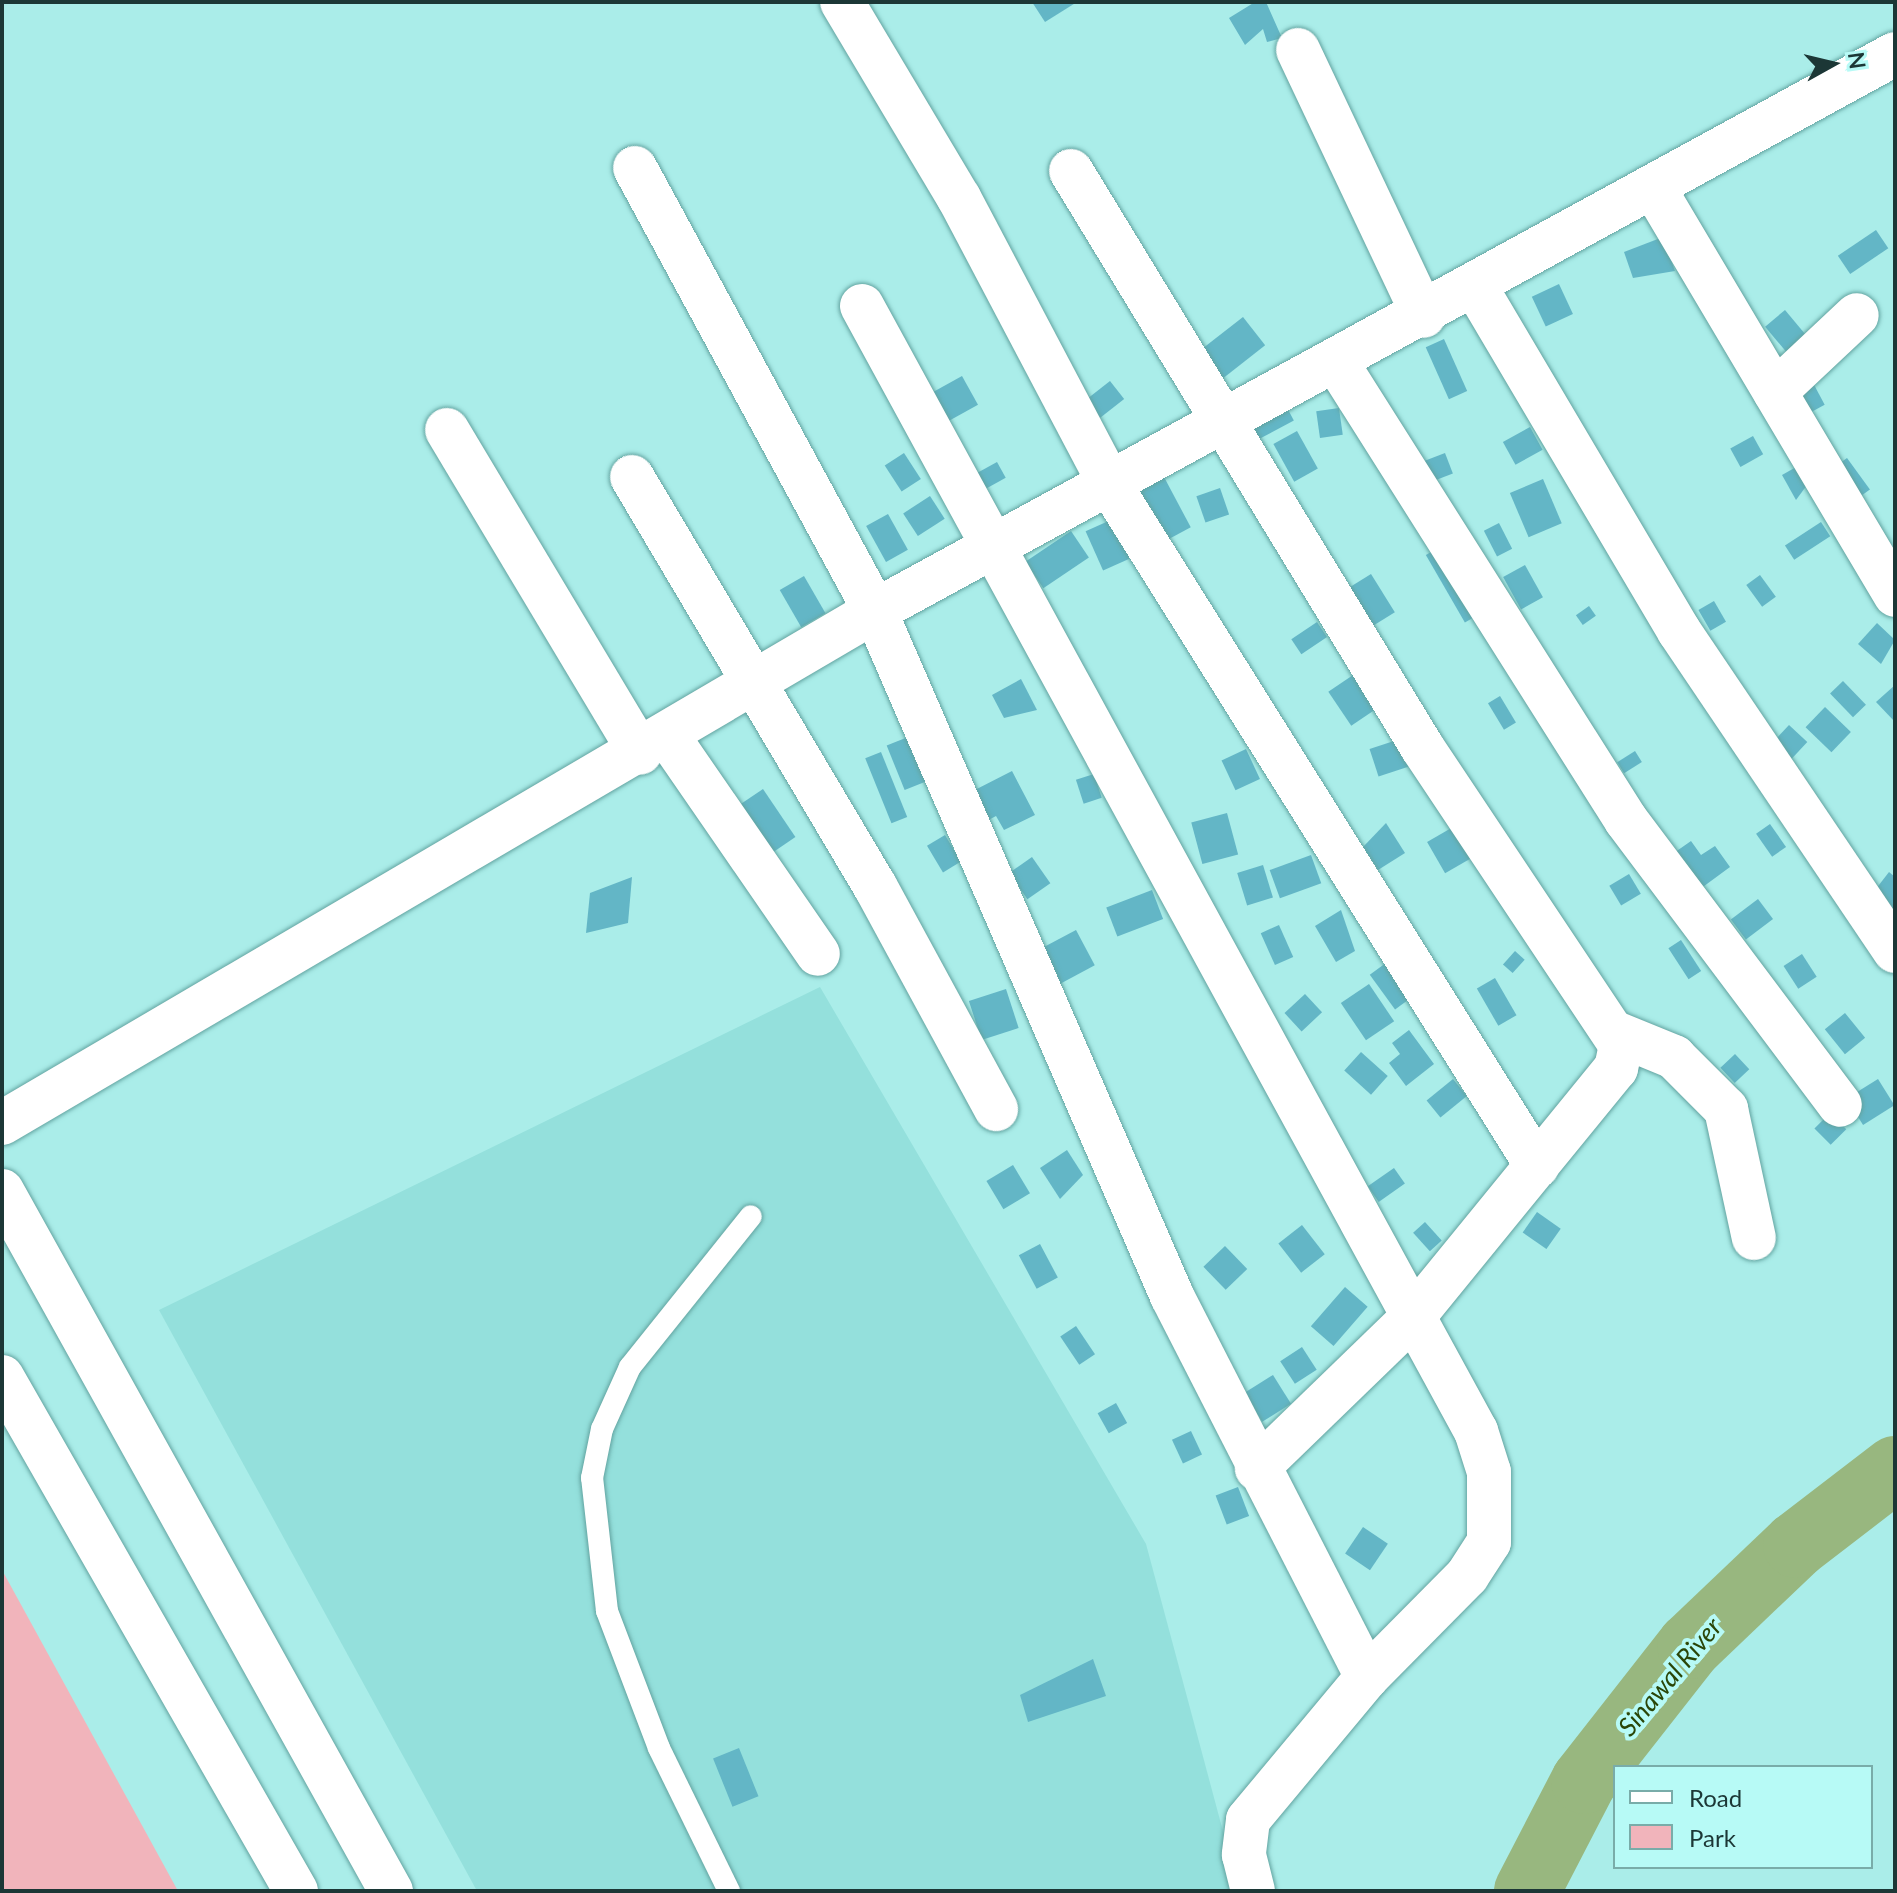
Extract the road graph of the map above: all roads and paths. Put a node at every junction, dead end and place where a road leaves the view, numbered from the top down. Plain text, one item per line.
1 (842, 2) edge
2 (1298, 50) dead end
3 (1895, 54) edge
4 (635, 168) dead end
5 (1071, 171) dead end
6 (1655, 190) junction
7 (1475, 286) junction
8 (862, 306) dead end
9 (1857, 315) dead end
10 (1424, 316) junction
11 (1335, 360) junction
12 (1775, 392) junction
13 (1224, 418) junction
14 (447, 430) dead end
15 (632, 477) dead end
16 (1110, 485) junction
17 (994, 549) junction
18 (1895, 595) edge
19 (875, 611) junction
20 (759, 685) junction
21 (655, 745) junction
22 (1895, 951) edge
23 (818, 954) dead end
24 (1618, 1034) junction
25 (1840, 1105) dead end
26 (996, 1109) dead end
27 (2, 1123) edge
28 (1537, 1166) junction
29 (2, 1191) edge
30 (751, 1216) dead end
31 (1754, 1238) dead end
32 (1414, 1316) junction
33 (2, 1377) edge
34 (1257, 1468) junction
35 (1367, 1677) junction
36 (296, 1891) edge
37 (391, 1891) edge
38 (729, 1891) edge
39 (1253, 1891) edge

1 - 16 street
2 - 10 street
3 - 6 street
4 - 19 street
5 - 13 street
6 - 7 street
6 - 12 street
7 - 10 street
7 - 22 street
8 - 17 street
9 - 12 street
10 - 11 street
11 - 13 street
11 - 25 street
12 - 18 street
13 - 16 street
13 - 24 street
14 - 21 street
15 - 20 street
16 - 17 street
16 - 28 street
17 - 19 street
17 - 32 street
19 - 20 street
19 - 34 street
20 - 21 street
20 - 26 street
21 - 23 street
21 - 27 street
24 - 28 street
24 - 31 street
28 - 32 street
29 - 37 street
30 - 38 lane
32 - 34 street
32 - 35 street
33 - 36 street
34 - 35 street
35 - 39 street

